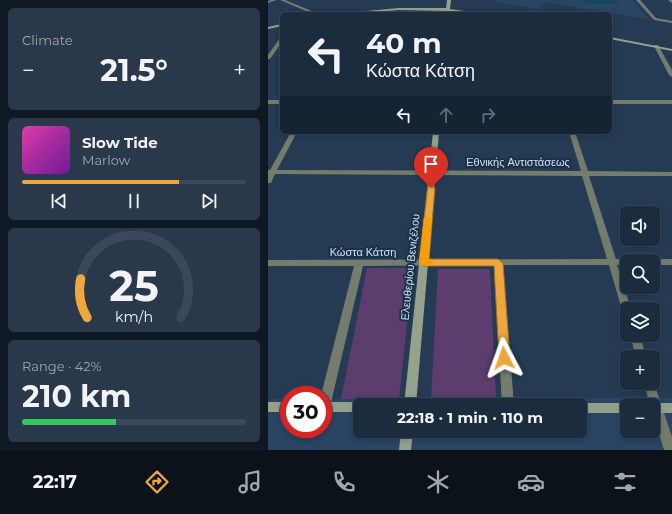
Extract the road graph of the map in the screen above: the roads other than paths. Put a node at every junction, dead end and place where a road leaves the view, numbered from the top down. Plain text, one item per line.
1 (275, 0) edge
2 (282, 0) edge
3 (449, 0) edge
4 (638, 0) edge
5 (268, 2) edge
6 (313, 12) edge
7 (368, 12) edge
8 (447, 12) edge
9 (672, 22) edge
10 (280, 25) edge
11 (268, 28) edge
12 (612, 38) edge
13 (280, 42) edge
14 (656, 46) junction
15 (672, 50) edge
16 (268, 58) edge
17 (672, 75) edge
18 (268, 102) edge
19 (280, 102) edge
20 (612, 102) edge
21 (672, 102) edge
22 (293, 134) edge
23 (436, 134) edge
24 (573, 134) edge
25 (270, 172) edge
26 (432, 173) junction
27 (585, 174) junction
28 (672, 174) edge
29 (268, 181) edge
30 (424, 262) junction
31 (612, 262) junction
32 (620, 262) edge
33 (660, 262) edge
34 (672, 262) edge
35 (268, 263) edge
36 (359, 263) junction
37 (498, 263) junction
38 (624, 302) edge
39 (328, 386) edge
40 (411, 398) edge
41 (508, 398) edge
42 (268, 407) edge
43 (280, 407) edge
44 (353, 407) edge
45 (332, 408) edge
46 (587, 408) edge
47 (620, 408) edge
48 (660, 408) edge
49 (672, 408) edge
50 (660, 422) edge
51 (406, 438) edge
52 (405, 450) edge
53 (670, 450) edge

1 - 5 street
2 - 6 street
3 - 8 street
4 - 9 street
7 - 8 street
10 - 11 street
12 - 14 street
13 - 16 street
14 - 15 street
14 - 17 street
18 - 19 street
20 - 21 street
22 - 25 street
23 - 26 street, Ελευθερίου Βενιζέλου
24 - 27 street
25 - 26 street, Εθνικής Αντιστάσεως
25 - 29 street
26 - 27 street, Εθνικής Αντιστάσεως
26 - 30 street, Ελευθερίου Βενιζέλου
27 - 28 street, Εθνικής Αντιστάσεως
27 - 31 street
30 - 36 street, Κώστα Κάτση
30 - 37 street, Κώστα Κάτση
30 - 40 street, Ελευθερίου Βενιζέλου
31 - 32 street, Κώστα Κάτση
31 - 37 street, Κώστα Κάτση
31 - 38 street
33 - 34 street
35 - 36 street, Κώστα Κάτση
36 - 39 street
37 - 41 street
42 - 43 street
44 - 45 street
46 - 47 street
48 - 49 street
50 - 53 street
51 - 52 street

